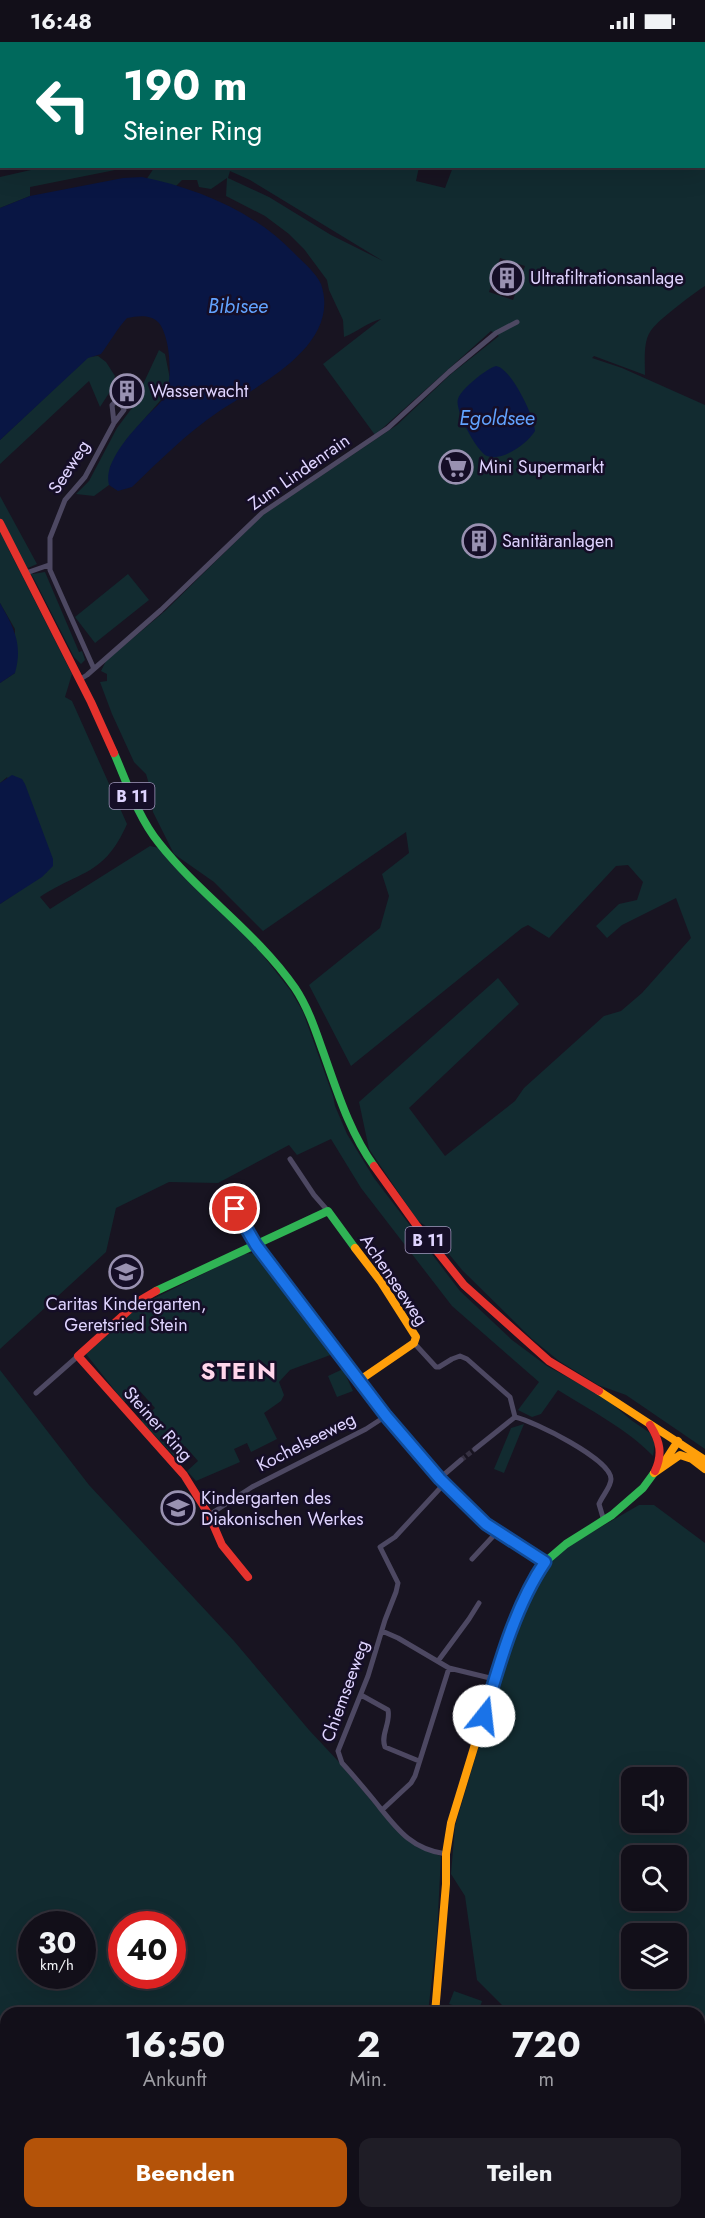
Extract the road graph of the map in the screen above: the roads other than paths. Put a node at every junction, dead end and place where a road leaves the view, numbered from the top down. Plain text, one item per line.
1 (517, 322) dead end
2 (114, 423) dead end
3 (0, 523) edge
4 (49, 566) junction
5 (26, 573) junction
6 (94, 669) junction
7 (79, 680) junction
8 (290, 1159) dead end
9 (235, 1209) dead end
10 (328, 1211) junction
11 (256, 1245) junction
12 (414, 1343) junction
13 (78, 1356) junction
14 (360, 1380) junction
15 (36, 1393) dead end
16 (386, 1416) junction
17 (515, 1417) junction
18 (648, 1422) junction
19 (678, 1441) junction
20 (475, 1449) tunnel mouth
21 (461, 1460) tunnel mouth
22 (705, 1460) edge
23 (705, 1469) edge
24 (654, 1473) junction
25 (440, 1479) junction
26 (444, 1484) junction
27 (210, 1515) junction
28 (604, 1521) junction
29 (496, 1532) junction
30 (472, 1559) dead end
31 (545, 1562) junction
32 (248, 1577) dead end
33 (479, 1603) dead end
34 (382, 1631) junction
35 (438, 1660) junction
36 (449, 1668) junction
37 (494, 1679) junction
38 (361, 1695) junction
39 (419, 1761) junction
40 (382, 1810) junction
41 (446, 1854) junction
42 (436, 2007) edge

1 - 6 street, Zum Lindenrain
2 - 4 street, Seeweg
3 - 5 street, B 11
4 - 5 street
4 - 6 street, Seeweg
5 - 7 street, B 11
6 - 7 street, Zum Lindenrain
7 - 18 street, B 11
8 - 10 street, Achenseeweg
9 - 11 street
10 - 11 street
10 - 12 street, Achenseeweg
11 - 13 street
11 - 14 street
12 - 14 street, Achenseeweg
12 - 17 street
13 - 15 street
13 - 27 street, Steiner Ring
14 - 16 street
16 - 25 street
16 - 27 street, Kochelseeweg
17 - 20 street
17 - 28 street
18 - 19 street, B 11
18 - 24 street
19 - 22 street, B 11
19 - 24 street
21 - 25 street
23 - 24 street
24 - 28 street
25 - 26 street
26 - 29 street
26 - 34 street, Chiemseeweg
27 - 32 street, Steiner Ring
28 - 31 street
29 - 30 street
29 - 31 street
31 - 37 street
33 - 35 street
34 - 35 street
34 - 38 street, Chiemseeweg
35 - 36 street
36 - 37 street
36 - 39 street
37 - 41 street
38 - 39 street
38 - 40 street, Chiemseeweg
39 - 40 street
40 - 41 street, Chiemseeweg
41 - 42 street

